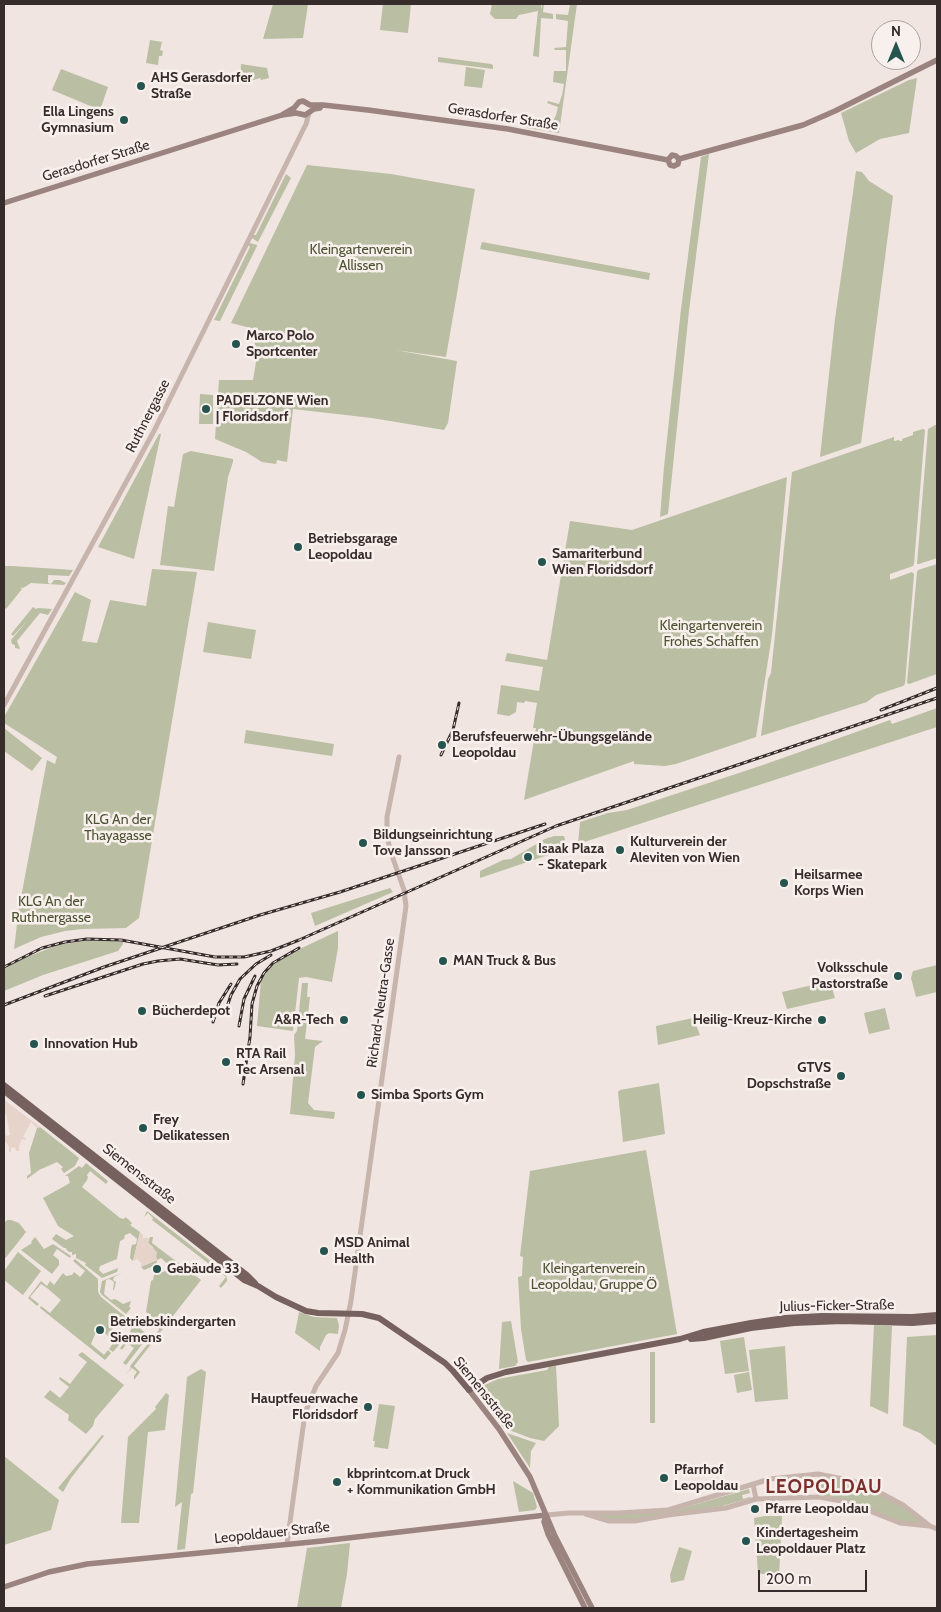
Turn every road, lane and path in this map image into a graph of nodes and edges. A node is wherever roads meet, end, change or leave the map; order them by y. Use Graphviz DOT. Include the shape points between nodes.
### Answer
graph roads {
  1 [pos="937,60"];
  2 [pos="298,105"];
  3 [pos="310,110"];
  4 [pos="300,114"];
  5 [pos="282,115"];
  6 [pos="301,131"];
  7 [pos="4,203"];
  8 [pos="4,705"];
  9 [pos="398,757"];
  10 [pos="4,1085"];
  11 [pos="4,1091"];
  12 [pos="258,1286"];
  13 [pos="348,1314"];
  14 [pos="937,1315"];
  15 [pos="937,1322"];
  16 [pos="680,1339"];
  17 [pos="469,1390"];
  18 [pos="753,1484"];
  19 [pos="756,1499"];
  20 [pos="583,1513"];
  21 [pos="546,1515"];
  22 [pos="930,1526"];
  23 [pos="937,1529"];
  24 [pos="287,1544"];
  25 [pos="4,1587"];
  26 [pos="585,1608"];
  27 [pos="592,1608"];
  1 -- 3 [label="main road, Gerasdorfer Straße" via="817,119 678,159 674,166 668,160 508,129 332,106"];
  2 -- 3 [label="main road, Gerasdorfer Straße" via="307,101"];
  2 -- 4 [label="main road"];
  2 -- 5 [label="main road, Gerasdorfer Straße"];
  3 -- 4 [label="main road, Gerasdorfer Straße"];
  3 -- 6 [label="street, Ruthnergasse"];
  4 -- 5 [label="main road, Gerasdorfer Straße"];
  4 -- 6 [label="street, Ruthnergasse" via="303,120"];
  5 -- 7 [label="main road, Gerasdorfer Straße"];
  6 -- 8 [label="street, Ruthnergasse" via="154,431"];
  9 -- 13 [label="street, Richard-Neutra-Gasse" via="387,817 387,835 406,906"];
  10 -- 12 [label="main road, Siemensstraße"];
  11 -- 12 [label="main road, Siemensstraße" via="244,1280"];
  12 -- 13 [label="main road, Siemensstraße" via="306,1311"];
  13 -- 17 [label="main road, Siemensstraße" via="379,1318 453,1370"];
  13 -- 24 [label="street, Richard-Neutra-Gasse" via="338,1353 316,1386 305,1413"];
  14 -- 16 [label="main road, Julius-Ficker-Straße" via="785,1318"];
  15 -- 16 [label="main road, Julius-Ficker-Straße" via="842,1320 794,1323"];
  16 -- 17 [label="main road, Julius-Ficker-Straße" via="506,1372 487,1378"];
  17 -- 21 [label="main road, Siemensstraße" via="518,1458 536,1488"];
  18 -- 19 [label="street"];
  18 -- 20 [label="street" via="668,1510"];
  18 -- 22 [label="street" via="818,1474 853,1481 903,1505"];
  19 -- 20 [label="street" via="726,1508 635,1522 609,1521"];
  19 -- 22 [label="street" via="818,1497 847,1502 900,1522"];
  20 -- 21 [label="street"];
  21 -- 24 [label="main road, Leopoldauer Straße"];
  21 -- 26 [label="main road" via="547,1532"];
  21 -- 27 [label="main road"];
  22 -- 23 [label="street"];
  24 -- 25 [label="main road, Leopoldauer Straße" via="87,1564"];
}
